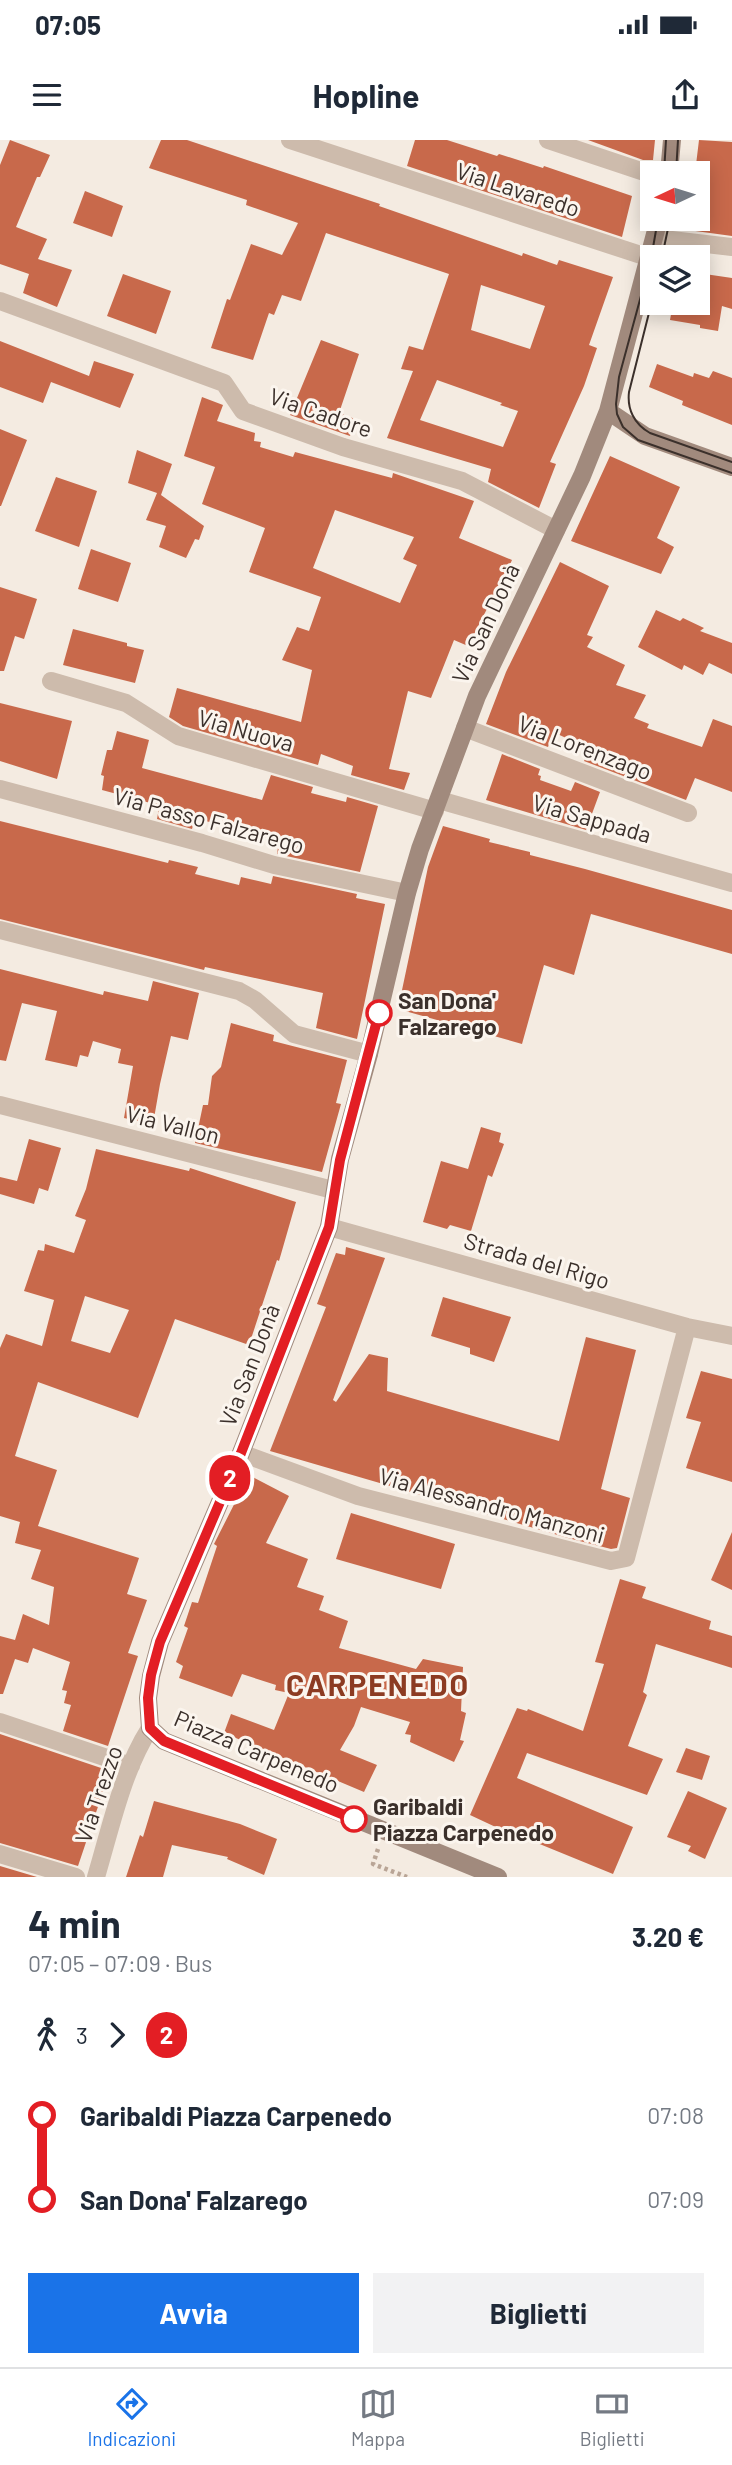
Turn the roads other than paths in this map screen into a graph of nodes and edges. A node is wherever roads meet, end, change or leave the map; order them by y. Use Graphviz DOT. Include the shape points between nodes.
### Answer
graph roads {
  1 [pos="290,140"];
  2 [pos="548,140"];
  3 [pos="672,140"];
  4 [pos="669,161"];
  5 [pos="640,171"];
  6 [pos="656,231"];
  7 [pos="655,238"];
  8 [pos="653,245"];
  9 [pos="732,247"];
  10 [pos="640,255"];
  11 [pos="640,294"];
  12 [pos="0,301"];
  13 [pos="608,411"];
  14 [pos="732,467"];
  15 [pos="556,530"];
  16 [pos="51,681"];
  17 [pos="465,728"];
  18 [pos="0,789"];
  19 [pos="437,805"];
  20 [pos="688,813"];
  21 [pos="732,883"];
  22 [pos="407,893"];
  23 [pos="0,930"];
  24 [pos="369,1054"];
  25 [pos="0,1105"];
  26 [pos="333,1190"];
  27 [pos="329,1227"];
  28 [pos="687,1327"];
  29 [pos="732,1336"];
  30 [pos="241,1453"];
  31 [pos="0,1722"];
  32 [pos="150,1728"];
  33 [pos="131,1766"];
  34 [pos="0,1854"];
  35 [pos="76,1877"];
  36 [pos="96,1877"];
  37 [pos="498,1877"];
  1 -- 10 [label="street, Via Lavaredo"];
  2 -- 5 [label="street"];
  3 -- 4 [label="street"];
  6 -- 7 [label="street, Via San Donà"];
  7 -- 8 [label="street, Via San Donà"];
  7 -- 9 [label="street"];
  11 -- 13 [label="street, Via San Donà"];
  12 -- 15 [label="street, Via Cadore" via="224,383 243,411 343,447 462,481"];
  13 -- 14 [label="street" via="645,436"];
  13 -- 15 [label="street, Via San Donà"];
  15 -- 17 [label="street, Via San Donà"];
  16 -- 19 [label="street, Via Nuova" via="126,703 178,736"];
  17 -- 19 [label="street, Via San Donà"];
  17 -- 20 [label="street, Via Lorenzago"];
  18 -- 22 [label="street, Via Passo Falzarego" via="274,865"];
  19 -- 21 [label="street, Via Sappada"];
  19 -- 22 [label="street, Via San Donà"];
  22 -- 24 [label="street, Via San Donà"];
  23 -- 24 [label="street" via="239,991 294,1034"];
  24 -- 26 [label="street, Via San Donà"];
  25 -- 26 [label="street, Via Vallon"];
  26 -- 27 [label="street, Via San Donà"];
  27 -- 28 [label="street, Strada del Rigo"];
  27 -- 30 [label="street, Via San Donà"];
  28 -- 29 [label="street, Strada del Rigo"];
  28 -- 30 [label="street, Via Alessandro Manzoni" via="626,1558 611,1562 358,1496"];
  30 -- 32 [label="street, Via San Donà" via="160,1642 150,1687"];
  31 -- 33 [label="street"];
  32 -- 33 [label="street, Via Trezzo"];
  32 -- 37 [label="street, Piazza Carpenedo" via="175,1746"];
  33 -- 36 [label="street, Via Trezzo"];
  34 -- 35 [label="street"];
}
